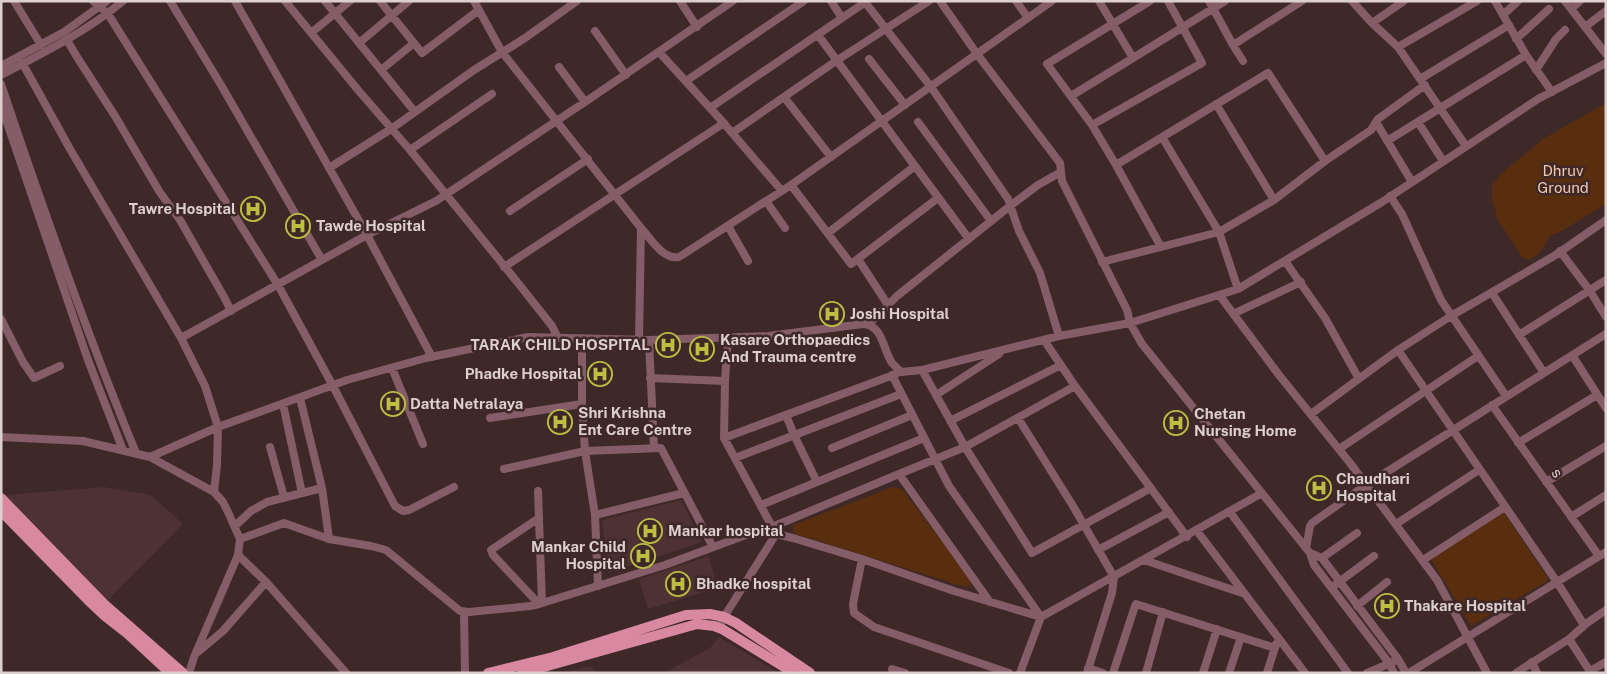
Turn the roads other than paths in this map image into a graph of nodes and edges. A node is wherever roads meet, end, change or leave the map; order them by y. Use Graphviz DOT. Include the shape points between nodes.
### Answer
graph roads {
  1 [pos="14,1"];
  2 [pos="93,1"];
  3 [pos="107,1"];
  4 [pos="123,1"];
  5 [pos="170,1"];
  6 [pos="235,1"];
  7 [pos="285,1"];
  8 [pos="325,1"];
  9 [pos="350,1"];
  10 [pos="380,1"];
  11 [pos="409,1"];
  12 [pos="474,1"];
  13 [pos="578,1"];
  14 [pos="680,1"];
  15 [pos="733,1"];
  16 [pos="804,1"];
  17 [pos="830,1"];
  18 [pos="930,1"];
  19 [pos="940,1"];
  20 [pos="1016,1"];
  21 [pos="1052,1"];
  22 [pos="1099,1"];
  23 [pos="1150,1"];
  24 [pos="1168,1"];
  25 [pos="1209,1"];
  26 [pos="1225,1"];
  27 [pos="1302,1"];
  28 [pos="1352,1"];
  29 [pos="1404,1"];
  30 [pos="1477,1"];
  31 [pos="1495,1"];
  32 [pos="1518,1"];
  33 [pos="1565,1"];
  34 [pos="1580,1"];
  35 [pos="866,2"];
  36 [pos="99,8"];
  37 [pos="1213,9"];
  38 [pos="1549,9"];
  39 [pos="1571,9"];
  40 [pos="479,10"];
  41 [pos="1606,11"];
  42 [pos="108,14"];
  43 [pos="335,14"];
  44 [pos="1503,15"];
  45 [pos="392,16"];
  46 [pos="842,18"];
  47 [pos="1028,18"];
  48 [pos="1372,23"];
  49 [pos="1113,24"];
  50 [pos="697,26"];
  51 [pos="1509,26"];
  52 [pos="1585,27"];
  53 [pos="1182,28"];
  54 [pos="885,30"];
  55 [pos="1565,30"];
  56 [pos="595,31"];
  57 [pos="311,33"];
  58 [pos="818,35"];
  59 [pos="1516,39"];
  60 [pos="67,40"];
  61 [pos="358,43"];
  62 [pos="414,43"];
  63 [pos="1603,44"];
  64 [pos="41,45"];
  65 [pos="1233,45"];
  66 [pos="1398,47"];
  67 [pos="502,52"];
  68 [pos="659,52"];
  69 [pos="977,54"];
  70 [pos="1606,54"];
  71 [pos="1526,55"];
  72 [pos="1133,58"];
  73 [pos="869,59"];
  74 [pos="21,60"];
  75 [pos="836,61"];
  76 [pos="1243,61"];
  77 [pos="1606,63"];
  78 [pos="1,66"];
  79 [pos="559,67"];
  80 [pos="381,70"];
  81 [pos="1536,70"];
  82 [pos="1,75"];
  83 [pos="626,75"];
  84 [pos="686,81"];
  85 [pos="1422,82"];
  86 [pos="1,84"];
  87 [pos="931,87"];
  88 [pos="1552,92"];
  89 [pos="492,94"];
  90 [pos="1071,96"];
  91 [pos="784,97"];
  92 [pos="585,102"];
  93 [pos="1216,104"];
  94 [pos="1,105"];
  95 [pos="905,105"];
  96 [pos="1441,107"];
  97 [pos="710,108"];
  98 [pos="415,112"];
  99 [pos="557,121"];
  100 [pos="882,122"];
  101 [pos="918,122"];
  102 [pos="1376,122"];
  103 [pos="1418,122"];
  104 [pos="724,123"];
  105 [pos="1092,125"];
  106 [pos="391,129"];
  107 [pos="732,133"];
  108 [pos="1162,137"];
  109 [pos="1388,140"];
  110 [pos="1466,146"];
  111 [pos="410,150"];
  112 [pos="831,157"];
  113 [pos="588,159"];
  114 [pos="1443,161"];
  115 [pos="1325,162"];
  116 [pos="1116,165"];
  117 [pos="915,166"];
  118 [pos="329,168"];
  119 [pos="1061,172"];
  120 [pos="1412,182"];
  121 [pos="791,185"];
  122 [pos="782,191"];
  123 [pos="445,194"];
  124 [pos="615,195"];
  125 [pos="1390,196"];
  126 [pos="938,198"];
  127 [pos="1274,200"];
  128 [pos="766,201"];
  129 [pos="1010,206"];
  130 [pos="510,211"];
  131 [pos="1606,220"];
  132 [pos="991,221"];
  133 [pos="728,226"];
  134 [pos="641,228"];
  135 [pos="784,228"];
  136 [pos="1219,232"];
  137 [pos="828,233"];
  138 [pos="367,235"];
  139 [pos="969,239"];
  140 [pos="1161,247"];
  141 [pos="1560,252"];
  142 [pos="56,256"];
  143 [pos="858,259"];
  144 [pos="322,260"];
  145 [pos="748,261"];
  146 [pos="1285,261"];
  147 [pos="1102,262"];
  148 [pos="504,266"];
  149 [pos="1606,280"];
  150 [pos="1301,282"];
  151 [pos="278,285"];
  152 [pos="1238,289"];
  153 [pos="1590,291"];
  154 [pos="1492,293"];
  155 [pos="1220,296"];
  156 [pos="888,305"];
  157 [pos="230,312"];
  158 [pos="1233,314"];
  159 [pos="1451,316"];
  160 [pos="1606,317"];
  161 [pos="1130,323"];
  162 [pos="2,324"];
  163 [pos="869,324"];
  164 [pos="1606,334"];
  165 [pos="1059,336"];
  166 [pos="1519,336"];
  167 [pos="728,337"];
  168 [pos="181,338"];
  169 [pos="558,338"];
  170 [pos="582,339"];
  171 [pos="640,340"];
  172 [pos="649,340"];
  173 [pos="1044,340"];
  174 [pos="1398,350"];
  175 [pos="1003,351"];
  176 [pos="1572,355"];
  177 [pos="1478,356"];
  178 [pos="432,357"];
  179 [pos="1061,365"];
  180 [pos="60,366"];
  181 [pos="392,368"];
  182 [pos="922,370"];
  183 [pos="901,372"];
  184 [pos="1544,373"];
  185 [pos="892,375"];
  186 [pos="650,378"];
  187 [pos="1359,379"];
  188 [pos="725,381"];
  189 [pos="333,386"];
  190 [pos="1076,386"];
  191 [pos="1427,391"];
  192 [pos="901,394"];
  193 [pos="936,395"];
  194 [pos="1597,395"];
  195 [pos="1506,396"];
  196 [pos="300,398"];
  197 [pos="283,404"];
  198 [pos="582,404"];
  199 [pos="1492,405"];
  200 [pos="1606,408"];
  201 [pos="1311,414"];
  202 [pos="786,415"];
  203 [pos="912,415"];
  204 [pos="490,418"];
  205 [pos="1018,418"];
  206 [pos="950,421"];
  207 [pos="218,427"];
  208 [pos="1453,431"];
  209 [pos="794,435"];
  210 [pos="1,437"];
  211 [pos="724,438"];
  212 [pos="924,438"];
  213 [pos="1518,442"];
  214 [pos="423,444"];
  215 [pos="1606,446"];
  216 [pos="270,447"];
  217 [pos="964,447"];
  218 [pos="654,448"];
  219 [pos="832,448"];
  220 [pos="1339,449"];
  221 [pos="123,450"];
  222 [pos="585,451"];
  223 [pos="136,453"];
  224 [pos="150,457"];
  225 [pos="735,458"];
  226 [pos="936,459"];
  227 [pos="504,469"];
  228 [pos="1479,470"];
  229 [pos="899,474"];
  230 [pos="817,482"];
  231 [pos="1546,482"];
  232 [pos="1366,485"];
  233 [pos="454,487"];
  234 [pos="322,488"];
  235 [pos="1151,488"];
  236 [pos="538,491"];
  237 [pos="214,492"];
  238 [pos="302,492"];
  239 [pos="684,493"];
  240 [pos="1262,493"];
  241 [pos="1606,495"];
  242 [pos="284,497"];
  243 [pos="1,498"];
  244 [pos="760,505"];
  245 [pos="1505,508"];
  246 [pos="1,511"];
  247 [pos="1169,512"];
  248 [pos="1230,512"];
  249 [pos="595,516"];
  250 [pos="1571,517"];
  251 [pos="539,518"];
  252 [pos="1396,524"];
  253 [pos="235,526"];
  254 [pos="1084,526"];
  255 [pos="774,531"];
  256 [pos="1197,531"];
  257 [pos="1357,533"];
  258 [pos="1187,536"];
  259 [pos="328,537"];
  260 [pos="240,540"];
  261 [pos="713,547"];
  262 [pos="1098,550"];
  263 [pos="1308,550"];
  264 [pos="1602,554"];
  265 [pos="238,555"];
  266 [pos="1374,556"];
  267 [pos="1322,558"];
  268 [pos="862,559"];
  269 [pos="1144,560"];
  270 [pos="1423,560"];
  271 [pos="1114,577"];
  272 [pos="266,582"];
  273 [pos="1339,582"];
  274 [pos="1387,582"];
  275 [pos="1557,582"];
  276 [pos="598,586"];
  277 [pos="1332,587"];
  278 [pos="1245,594"];
  279 [pos="990,602"];
  280 [pos="541,603"];
  281 [pos="1357,606"];
  282 [pos="1606,610"];
  283 [pos="464,612"];
  284 [pos="1164,612"];
  285 [pos="724,617"];
  286 [pos="1041,617"];
  287 [pos="1584,625"];
  288 [pos="719,628"];
  289 [pos="1217,629"];
  290 [pos="1241,637"];
  291 [pos="1468,637"];
  292 [pos="1278,638"];
  293 [pos="1569,639"];
  294 [pos="1275,648"];
  295 [pos="196,653"];
  296 [pos="1398,659"];
  297 [pos="1532,662"];
  298 [pos="1606,662"];
  299 [pos="1390,663"];
  300 [pos="892,669"];
  301 [pos="1088,671"];
  302 [pos="185,672"];
  303 [pos="1590,672"];
  304 [pos="170,673"];
  305 [pos="346,673"];
  306 [pos="465,673"];
  307 [pos="488,673"];
  308 [pos="522,673"];
  309 [pos="794,673"];
  310 [pos="810,673"];
  311 [pos="905,673"];
  312 [pos="1009,673"];
  313 [pos="1020,673"];
  314 [pos="1103,673"];
  315 [pos="1113,673"];
  316 [pos="1146,673"];
  317 [pos="1203,673"];
  318 [pos="1229,673"];
  319 [pos="1267,673"];
  320 [pos="1305,673"];
  321 [pos="1348,673"];
  322 [pos="1367,673"];
  323 [pos="1394,673"];
  324 [pos="1408,673"];
  325 [pos="1487,673"];
  326 [pos="1516,673"];
  327 [pos="1537,673"];
  1 -- 64 [label="street"];
  2 -- 36 [label="street"];
  3 -- 36 [label="street"];
  4 -- 42 [label="street"];
  5 -- 144 [label="street"];
  6 -- 118 [label="street"];
  7 -- 57 [label="street"];
  8 -- 43 [label="street"];
  9 -- 43 [label="street"];
  10 -- 45 [label="street"];
  11 -- 45 [label="street"];
  12 -- 40 [label="street"];
  13 -- 67 [label="street"];
  14 -- 50 [label="street"];
  15 -- 50 [label="street"];
  16 -- 84 [label="street"];
  17 -- 46 [label="street"];
  18 -- 54 [label="street"];
  19 -- 69 [label="street"];
  20 -- 47 [label="street"];
  21 -- 47 [label="street"];
  22 -- 49 [label="street"];
  23 -- 49 [label="street"];
  24 -- 53 [label="street"];
  25 -- 37 [label="street"];
  26 -- 37 [label="street"];
  27 -- 65 [label="street"];
  28 -- 48 [label="street"];
  29 -- 48 [label="street"];
  30 -- 66 [label="street"];
  31 -- 44 [label="street"];
  32 -- 44 [label="street"];
  33 -- 39 [label="street"];
  34 -- 39 [label="street"];
  35 -- 46 [label="street"];
  35 -- 54 [label="street"];
  36 -- 42 [label="street"];
  36 -- 64 [label="street"];
  37 -- 53 [label="street"];
  37 -- 65 [label="street"];
  38 -- 59 [label="street"];
  39 -- 52 [label="street"];
  40 -- 62 [label="street" via="422,53"];
  40 -- 67 [label="street"];
  41 -- 52 [label="street"];
  42 -- 60 [label="street"];
  42 -- 151 [label="street"];
  43 -- 57 [label="street"];
  43 -- 61 [label="street"];
  44 -- 51 [label="street"];
  45 -- 61 [label="street"];
  45 -- 62 [label="street"];
  46 -- 58 [label="street"];
  47 -- 69 [label="street"];
  48 -- 66 [label="street"];
  49 -- 72 [label="street"];
  49 -- 90 [label="street" via="1048,64"];
  50 -- 68 [label="street"];
  51 -- 59 [label="street"];
  51 -- 85 [label="street"];
  52 -- 63 [label="street"];
  53 -- 72 [label="street"];
  53 -- 105 [label="street" via="1202,63"];
  54 -- 75 [label="street"];
  54 -- 87 [label="street"];
  55 -- 81 [label="street"];
  56 -- 83 [label="street"];
  57 -- 106 [label="street"];
  58 -- 75 [label="street"];
  58 -- 97 [label="street"];
  59 -- 71 [label="street"];
  60 -- 74 [label="street"];
  60 -- 157 [label="street" via="192,240"];
  61 -- 80 [label="street"];
  62 -- 80 [label="street"];
  63 -- 70 [label="street"];
  64 -- 74 [label="street"];
  65 -- 76 [label="street"];
  66 -- 85 [label="street"];
  67 -- 98 [label="street"];
  67 -- 99 [label="street"];
  68 -- 83 [label="street"];
  68 -- 84 [label="street"];
  69 -- 87 [label="street"];
  69 -- 119 [label="street" via="1060,162"];
  71 -- 81 [label="street"];
  71 -- 96 [label="street"];
  72 -- 90 [label="street"];
  73 -- 95 [label="street"];
  74 -- 78 [label="street"];
  74 -- 82 [label="street"];
  74 -- 168 [label="street"];
  75 -- 91 [label="street"];
  75 -- 100 [label="street"];
  77 -- 88 [label="street"];
  79 -- 92 [label="street"];
  80 -- 98 [label="street"];
  81 -- 88 [label="street"];
  83 -- 92 [label="street"];
  84 -- 97 [label="street"];
  85 -- 96 [label="street"];
  85 -- 102 [label="street"];
  86 -- 142 [label="street"];
  87 -- 95 [label="street"];
  87 -- 129 [label="street" via="1008,198"];
  88 -- 110 [label="street"];
  89 -- 111 [label="street"];
  90 -- 105 [label="street"];
  91 -- 107 [label="street"];
  91 -- 112 [label="street"];
  92 -- 99 [label="street"];
  93 -- 108 [label="street"];
  93 -- 115 [label="street" via="1268,73"];
  93 -- 127 [label="street"];
  94 -- 142 [label="street"];
  95 -- 100 [label="street"];
  96 -- 103 [label="street"];
  96 -- 110 [label="street"];
  97 -- 104 [label="street"];
  98 -- 106 [label="street"];
  99 -- 113 [label="street"];
  99 -- 123 [label="street"];
  100 -- 112 [label="street"];
  100 -- 117 [label="street"];
  101 -- 132 [label="street"];
  102 -- 109 [label="street"];
  102 -- 115 [label="street" via="1371,130"];
  103 -- 109 [label="street"];
  103 -- 114 [label="street"];
  104 -- 107 [label="street"];
  104 -- 124 [label="street"];
  105 -- 116 [label="street"];
  106 -- 111 [label="street"];
  106 -- 118 [label="street"];
  107 -- 122 [label="street"];
  108 -- 116 [label="street"];
  108 -- 136 [label="street"];
  109 -- 120 [label="street"];
  110 -- 114 [label="street"];
  111 -- 123 [label="street"];
  112 -- 121 [label="street"];
  113 -- 124 [label="street"];
  113 -- 130 [label="street"];
  114 -- 120 [label="street"];
  115 -- 127 [label="street"];
  116 -- 140 [label="street"];
  117 -- 126 [label="street"];
  117 -- 137 [label="street"];
  118 -- 138 [label="street"];
  119 -- 129 [label="street"];
  119 -- 147 [label="street"];
  120 -- 125 [label="street"];
  121 -- 122 [label="street"];
  121 -- 137 [label="street"];
  122 -- 128 [label="street"];
  123 -- 138 [label="street"];
  123 -- 148 [label="street"];
  124 -- 134 [label="street"];
  124 -- 148 [label="street"];
  125 -- 146 [label="street"];
  125 -- 159 [label="street" via="1402,214"];
  126 -- 139 [label="street"];
  126 -- 143 [label="street"];
  127 -- 136 [label="street"];
  128 -- 133 [label="street"];
  128 -- 135 [label="street"];
  129 -- 132 [label="street"];
  129 -- 165 [label="street" via="1040,273"];
  131 -- 141 [label="street"];
  132 -- 139 [label="street"];
  133 -- 134 [label="street" via="673,258 666,256"];
  133 -- 145 [label="street"];
  134 -- 171 [label="street"];
  136 -- 140 [label="street"];
  136 -- 152 [label="street"];
  137 -- 143 [label="street" via="850,263"];
  138 -- 144 [label="street"];
  138 -- 178 [label="street"];
  139 -- 156 [label="street"];
  140 -- 147 [label="street"];
  141 -- 153 [label="street"];
  141 -- 154 [label="street"];
  142 -- 221 [label="street" via="88,360"];
  142 -- 223 [label="street"];
  143 -- 156 [label="street"];
  144 -- 151 [label="street"];
  146 -- 150 [label="street"];
  146 -- 152 [label="street"];
  147 -- 161 [label="street" via="1127,310"];
  148 -- 169 [label="street"];
  149 -- 153 [label="street"];
  150 -- 158 [label="street"];
  150 -- 187 [label="street"];
  151 -- 157 [label="street"];
  151 -- 189 [label="street"];
  152 -- 155 [label="street"];
  153 -- 160 [label="street"];
  153 -- 166 [label="street"];
  154 -- 159 [label="street"];
  154 -- 166 [label="street"];
  155 -- 158 [label="street"];
  155 -- 161 [label="street"];
  156 -- 163 [label="street"];
  157 -- 168 [label="street"];
  158 -- 201 [label="street"];
  159 -- 174 [label="street"];
  159 -- 177 [label="street"];
  161 -- 165 [label="street"];
  161 -- 240 [label="street" via="1142,344"];
  162 -- 180 [label="street" via="34,378"];
  163 -- 167 [label="street" via="768,336"];
  163 -- 183 [label="street" via="878,332 892,363"];
  164 -- 176 [label="street"];
  165 -- 173 [label="street"];
  166 -- 184 [label="street"];
  167 -- 172 [label="street"];
  167 -- 188 [label="street"];
  168 -- 207 [label="street" via="205,386"];
  169 -- 170 [label="street"];
  169 -- 178 [label="street" via="528,337"];
  170 -- 171 [label="street"];
  170 -- 198 [label="street"];
  171 -- 172 [label="street"];
  172 -- 186 [label="street"];
  173 -- 175 [label="street"];
  173 -- 179 [label="street"];
  174 -- 187 [label="street"];
  174 -- 191 [label="street"];
  175 -- 182 [label="street"];
  175 -- 193 [label="street"];
  176 -- 184 [label="street"];
  176 -- 194 [label="street"];
  177 -- 191 [label="street"];
  177 -- 195 [label="street"];
  178 -- 181 [label="street"];
  179 -- 190 [label="street"];
  179 -- 206 [label="street"];
  181 -- 189 [label="street"];
  181 -- 214 [label="street"];
  182 -- 183 [label="street"];
  182 -- 193 [label="street"];
  183 -- 185 [label="street"];
  184 -- 195 [label="street"];
  185 -- 192 [label="street"];
  185 -- 202 [label="street"];
  186 -- 188 [label="street"];
  186 -- 218 [label="street"];
  187 -- 201 [label="street"];
  188 -- 211 [label="street"];
  189 -- 196 [label="street"];
  189 -- 233 [label="street" via="399,510 409,510"];
  190 -- 205 [label="street"];
  190 -- 235 [label="street"];
  191 -- 208 [label="street"];
  191 -- 220 [label="street"];
  192 -- 203 [label="street"];
  192 -- 209 [label="street"];
  193 -- 206 [label="street"];
  194 -- 200 [label="street"];
  194 -- 213 [label="street"];
  195 -- 199 [label="street"];
  196 -- 197 [label="street"];
  196 -- 234 [label="street"];
  197 -- 207 [label="street"];
  197 -- 238 [label="street"];
  198 -- 204 [label="street"];
  198 -- 222 [label="street"];
  199 -- 208 [label="street"];
  199 -- 213 [label="street, s"];
  201 -- 220 [label="street"];
  202 -- 209 [label="street"];
  202 -- 211 [label="street"];
  203 -- 212 [label="street"];
  203 -- 219 [label="street"];
  205 -- 217 [label="street"];
  205 -- 254 [label="street"];
  206 -- 217 [label="street"];
  207 -- 224 [label="street"];
  207 -- 237 [label="street"];
  208 -- 228 [label="street"];
  208 -- 232 [label="street"];
  209 -- 225 [label="street"];
  209 -- 230 [label="street"];
  210 -- 221 [label="street" via="83,441"];
  211 -- 225 [label="street"];
  212 -- 226 [label="street"];
  212 -- 230 [label="street"];
  213 -- 231 [label="street, s"];
  215 -- 231 [label="street"];
  216 -- 242 [label="street"];
  217 -- 226 [label="street"];
  217 -- 254 [label="street" via="1032,553"];
  218 -- 222 [label="street"];
  218 -- 239 [label="street" via="661,448"];
  220 -- 232 [label="street"];
  221 -- 223 [label="street"];
  222 -- 227 [label="street"];
  222 -- 249 [label="street"];
  223 -- 224 [label="street"];
  224 -- 237 [label="street"];
  225 -- 244 [label="street"];
  226 -- 229 [label="street"];
  226 -- 286 [label="street" via="949,486"];
  228 -- 245 [label="street"];
  228 -- 252 [label="street"];
  229 -- 255 [label="street"];
  229 -- 279 [label="street"];
  230 -- 244 [label="street"];
  231 -- 250 [label="street, s"];
  232 -- 252 [label="street"];
  232 -- 263 [label="street" via="1311,524"];
  234 -- 238 [label="street"];
  234 -- 259 [label="street"];
  235 -- 247 [label="street"];
  235 -- 254 [label="street"];
  236 -- 251 [label="street"];
  237 -- 253 [label="street"];
  238 -- 242 [label="street"];
  239 -- 249 [label="street"];
  239 -- 261 [label="street"];
  240 -- 248 [label="street"];
  240 -- 263 [label="street"];
  241 -- 250 [label="street"];
  242 -- 253 [label="street" via="251,511"];
  243 -- 302 [label="main road" via="104,604"];
  244 -- 255 [label="street"];
  245 -- 270 [label="street"];
  245 -- 275 [label="street"];
  246 -- 304 [label="main road" via="88,600"];
  247 -- 258 [label="street"];
  247 -- 262 [label="street"];
  248 -- 256 [label="street"];
  248 -- 321 [label="street"];
  249 -- 276 [label="street"];
  250 -- 264 [label="street, s"];
  251 -- 280 [label="street"];
  251 -- 280 [label="street" via="491,550"];
  252 -- 270 [label="street"];
  253 -- 260 [label="street"];
  254 -- 262 [label="street"];
  255 -- 261 [label="street" via="754,532"];
  255 -- 268 [label="street"];
  255 -- 285 [label="street"];
  256 -- 258 [label="street"];
  256 -- 278 [label="street"];
  257 -- 267 [label="street"];
  258 -- 269 [label="street"];
  259 -- 260 [label="street" via="284,523"];
  259 -- 283 [label="street" via="386,550"];
  260 -- 265 [label="street"];
  261 -- 276 [label="street"];
  262 -- 271 [label="street"];
  263 -- 267 [label="street"];
  263 -- 277 [label="street" via="1314,565"];
  264 -- 275 [label="street"];
  265 -- 272 [label="street"];
  265 -- 295 [label="street"];
  266 -- 273 [label="street"];
  267 -- 273 [label="street"];
  268 -- 279 [label="street"];
  268 -- 312 [label="street" via="854,613 874,627"];
  269 -- 271 [label="street"];
  269 -- 278 [label="street"];
  270 -- 291 [label="street" via="1438,580"];
  271 -- 286 [label="street"];
  271 -- 301 [label="street"];
  272 -- 295 [label="street" via="223,631"];
  272 -- 305 [label="street"];
  273 -- 277 [label="street"];
  273 -- 281 [label="street"];
  274 -- 281 [label="street"];
  275 -- 287 [label="street"];
  275 -- 291 [label="street"];
  276 -- 280 [label="street"];
  277 -- 299 [label="street"];
  278 -- 292 [label="street"];
  279 -- 286 [label="street"];
  280 -- 283 [label="street"];
  281 -- 296 [label="street"];
  282 -- 287 [label="street"];
  283 -- 306 [label="street"];
  284 -- 289 [label="street"];
  284 -- 315 [label="street" via="1135,605"];
  284 -- 316 [label="street"];
  285 -- 288 [label="street"];
  285 -- 307 [label="main road" via="686,615 553,657"];
  285 -- 310 [label="main road"];
  286 -- 313 [label="street"];
  287 -- 293 [label="street"];
  288 -- 308 [label="main road" via="706,624 685,626"];
  288 -- 309 [label="main road"];
  289 -- 290 [label="street"];
  289 -- 317 [label="street"];
  290 -- 294 [label="street"];
  290 -- 318 [label="street"];
  291 -- 324 [label="street"];
  291 -- 325 [label="street"];
  292 -- 294 [label="street"];
  292 -- 320 [label="street"];
  293 -- 297 [label="street"];
  293 -- 303 [label="street"];
  294 -- 319 [label="street"];
  295 -- 302 [label="street"];
  296 -- 299 [label="street"];
  296 -- 324 [label="street"];
  297 -- 326 [label="street"];
  297 -- 327 [label="street"];
  298 -- 303 [label="street"];
  299 -- 322 [label="street"];
  299 -- 323 [label="street"];
  300 -- 311 [label="street"];
  301 -- 314 [label="street"];
}
